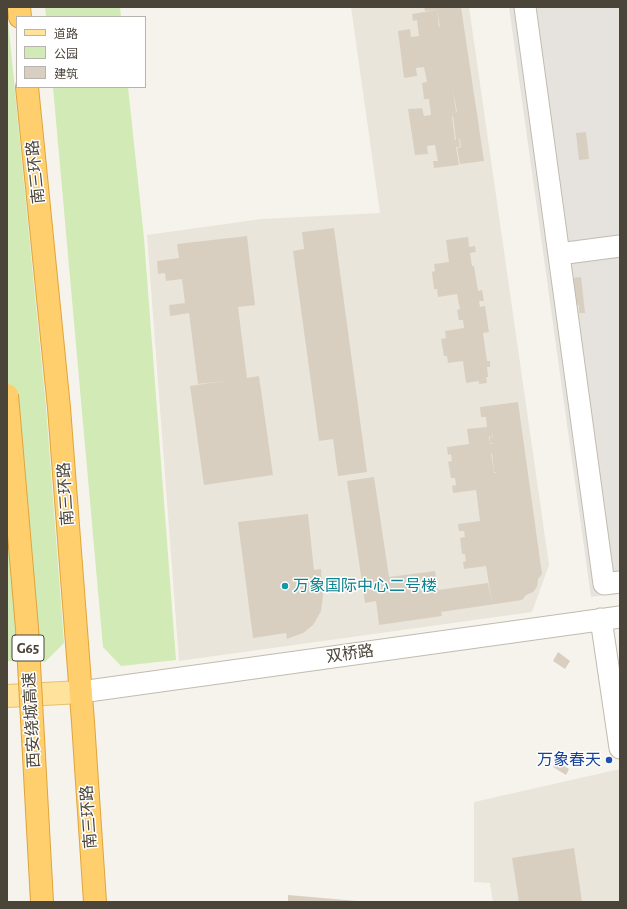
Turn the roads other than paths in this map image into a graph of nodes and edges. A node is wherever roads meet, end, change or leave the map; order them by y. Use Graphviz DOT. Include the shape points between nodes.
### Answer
graph roads {
  1 [pos="525,7"];
  2 [pos="27,88"];
  3 [pos="620,246"];
  4 [pos="559,254"];
  5 [pos="7,395"];
  6 [pos="620,582"];
  7 [pos="611,618"];
  8 [pos="81,692"];
  9 [pos="7,696"];
  10 [pos="620,748"];
  11 [pos="42,902"];
  12 [pos="95,902"];
  1 -- 4 [label="street"];
  2 -- 8 [label="highway, 南三环路" via="59,408"];
  3 -- 4 [label="street"];
  4 -- 6 [label="street" via="604,584"];
  5 -- 11 [label="highway, 西安绕城高速 / G65, bridge" via="27,628"];
  7 -- 8 [label="street, 双桥路"];
  7 -- 10 [label="street"];
  8 -- 9 [label="main road"];
  8 -- 12 [label="highway, 南三环路"];
}
